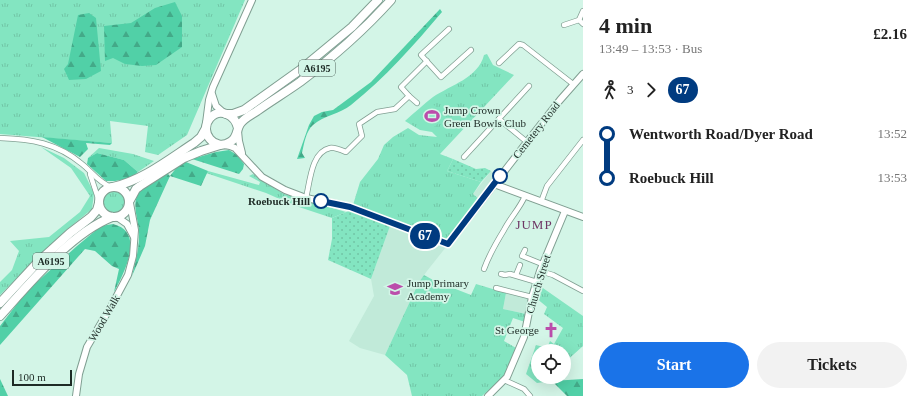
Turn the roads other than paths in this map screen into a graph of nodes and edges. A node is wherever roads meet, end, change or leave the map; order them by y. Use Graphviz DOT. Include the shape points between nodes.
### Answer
graph roads {
  1 [pos="252,0"];
  2 [pos="378,0"];
  3 [pos="390,0"];
  4 [pos="583,11"];
  5 [pos="579,20"];
  6 [pos="583,24"];
  7 [pos="564,25"];
  8 [pos="449,30"];
  9 [pos="471,50"];
  10 [pos="427,61"];
  11 [pos="499,63"];
  12 [pos="583,74"];
  13 [pos="574,84"];
  14 [pos="529,86"];
  15 [pos="212,94"];
  16 [pos="409,96"];
  17 [pos="417,103"];
  18 [pos="225,113"];
  19 [pos="499,119"];
  20 [pos="206,127"];
  21 [pos="238,129"];
  22 [pos="0,138"];
  23 [pos="583,140"];
  24 [pos="527,142"];
  25 [pos="222,145"];
  26 [pos="244,157"];
  27 [pos="464,157"];
  28 [pos="89,172"];
  29 [pos="494,184"];
  30 [pos="112,187"];
  31 [pos="525,196"];
  32 [pos="306,198"];
  33 [pos="99,202"];
  34 [pos="130,202"];
  35 [pos="541,202"];
  36 [pos="564,210"];
  37 [pos="114,217"];
  38 [pos="583,217"];
  39 [pos="135,242"];
  40 [pos="525,250"];
  41 [pos="520,265"];
  42 [pos="541,268"];
  43 [pos="484,269"];
  44 [pos="501,274"];
  45 [pos="516,275"];
  46 [pos="536,282"];
  47 [pos="496,288"];
  48 [pos="583,291"];
  49 [pos="532,296"];
  50 [pos="0,303"];
  51 [pos="0,316"];
  52 [pos="504,380"];
  53 [pos="76,396"];
  54 [pos="488,396"];
  55 [pos="530,396"];
  1 -- 15 [label="street"];
  2 -- 18 [label="highway, A6195" via="352,27 300,70 244,110 233,114"];
  3 -- 21 [label="highway, A6195" via="329,59 300,82 244,119"];
  4 -- 5 [label="street"];
  5 -- 6 [label="street"];
  5 -- 7 [label="street"];
  8 -- 10 [label="street" via="421,56"];
  9 -- 10 [label="street" via="442,77"];
  10 -- 16 [label="street" via="402,87"];
  11 -- 13 [label="street" via="519,44 523,45"];
  12 -- 13 [label="street, Cemetery Road"];
  13 -- 24 [label="street, Cemetery Road"];
  14 -- 19 [label="street"];
  15 -- 18 [label="street" via="216,106"];
  15 -- 20 [label="street"];
  16 -- 17 [label="street"];
  16 -- 32 [label="street" via="395,109 377,112 359,124 362,136 346,152 330,148 321,152 315,159"];
  18 -- 20 [label="highway, A6195" via="213,116"];
  18 -- 21 [label="highway" via="234,119"];
  19 -- 24 [label="street"];
  19 -- 27 [label="street"];
  20 -- 25 [label="highway" via="209,138 214,143"];
  20 -- 30 [label="highway, A6195" via="198,140 140,178"];
  21 -- 25 [label="highway, A6195" via="233,140"];
  21 -- 26 [label="street"];
  22 -- 28 [label="street" via="50,145 72,157"];
  23 -- 35 [label="street" via="547,186"];
  24 -- 29 [label="street, Cemetery Road"];
  25 -- 26 [label="street" via="233,147"];
  25 -- 34 [label="highway, A6195" via="184,158 140,186"];
  26 -- 32 [label="street" via="262,177"];
  28 -- 30 [label="street" via="102,183"];
  28 -- 33 [label="street"];
  29 -- 31 [label="street"];
  29 -- 32 [label="street, Cemetery Road" via="448,244 350,207"];
  30 -- 33 [label="highway, A6195" via="102,194"];
  30 -- 34 [label="highway" via="122,189"];
  31 -- 35 [label="street"];
  31 -- 43 [label="street" via="500,239 489,251"];
  33 -- 37 [label="highway" via="103,212"];
  33 -- 50 [label="highway, A6195" via="97,210 38,262"];
  34 -- 37 [label="highway, A6195" via="124,214"];
  34 -- 39 [label="street, Wood Walk"];
  35 -- 36 [label="street"];
  36 -- 38 [label="street"];
  36 -- 42 [label="street, Church Street"];
  37 -- 39 [label="street" via="127,224"];
  37 -- 51 [label="highway, A6195" via="94,225 57,255"];
  39 -- 53 [label="street, Wood Walk" via="128,275 87,347"];
  40 -- 42 [label="street" via="522,256"];
  41 -- 45 [label="street"];
  42 -- 46 [label="street, Church Street"];
  42 -- 48 [label="street"];
  44 -- 45 [label="street"];
  45 -- 46 [label="street"];
  46 -- 49 [label="street, Church Street"];
  47 -- 49 [label="street"];
  49 -- 52 [label="street, Church Street" via="524,337"];
  52 -- 54 [label="street, Church Street"];
  52 -- 55 [label="street" via="524,389"];
}
